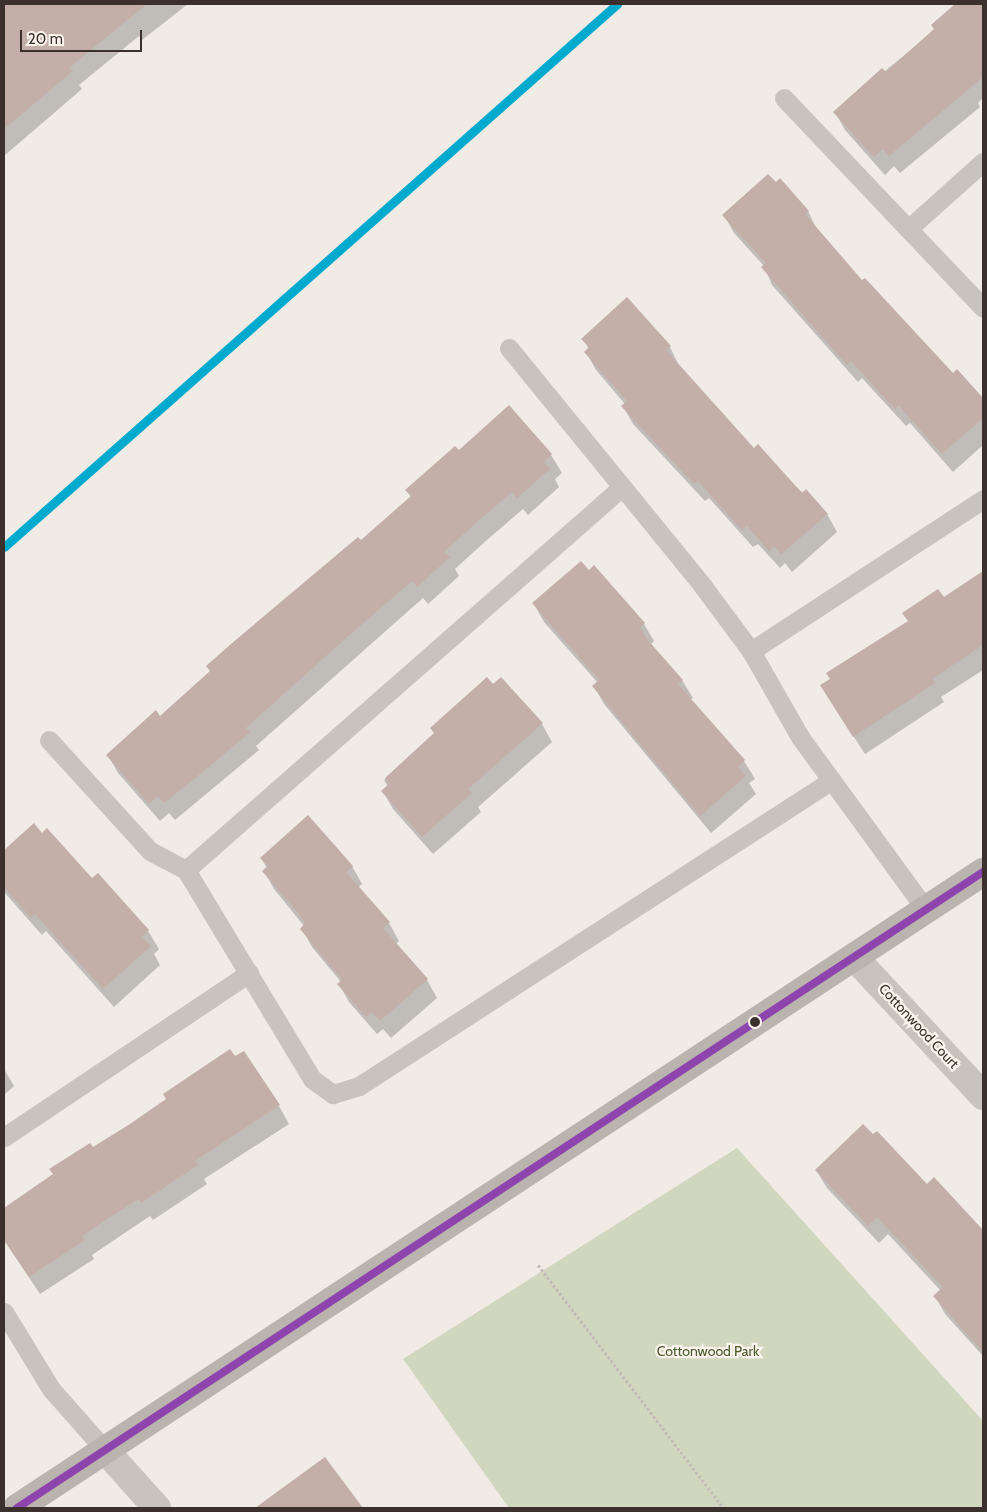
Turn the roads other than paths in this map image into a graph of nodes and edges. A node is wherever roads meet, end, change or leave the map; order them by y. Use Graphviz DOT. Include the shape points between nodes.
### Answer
graph roads {
  1 [pos="784,98"];
  2 [pos="983,162"];
  3 [pos="908,229"];
  4 [pos="983,308"];
  5 [pos="509,348"];
  6 [pos="622,487"];
  7 [pos="983,499"];
  8 [pos="751,651"];
  9 [pos="48,740"];
  10 [pos="832,780"];
  11 [pos="186,870"];
  12 [pos="983,872"];
  13 [pos="926,910"];
  14 [pos="854,957"];
  15 [pos="248,973"];
  16 [pos="983,1096"];
  17 [pos="4,1137"];
  18 [pos="4,1312"];
  19 [pos="106,1450"];
  20 [pos="17,1508"];
  21 [pos="157,1508"];
  1 -- 3 [label="lane"];
  2 -- 3 [label="lane"];
  3 -- 4 [label="lane"];
  5 -- 6 [label="lane"];
  6 -- 8 [label="lane"];
  6 -- 11 [label="lane"];
  7 -- 8 [label="lane"];
  8 -- 10 [label="lane" via="800,737"];
  9 -- 11 [label="lane" via="150,851"];
  10 -- 13 [label="lane"];
  10 -- 15 [label="lane" via="359,1086 341,1094 324,1090 312,1079"];
  11 -- 15 [label="lane"];
  12 -- 13 [label="main road"];
  13 -- 14 [label="main road"];
  14 -- 16 [label="street, Cottonwood Court"];
  14 -- 19 [label="main road"];
  15 -- 17 [label="lane"];
  18 -- 19 [label="lane" via="51,1389"];
  19 -- 20 [label="main road"];
  19 -- 21 [label="street"];
}
